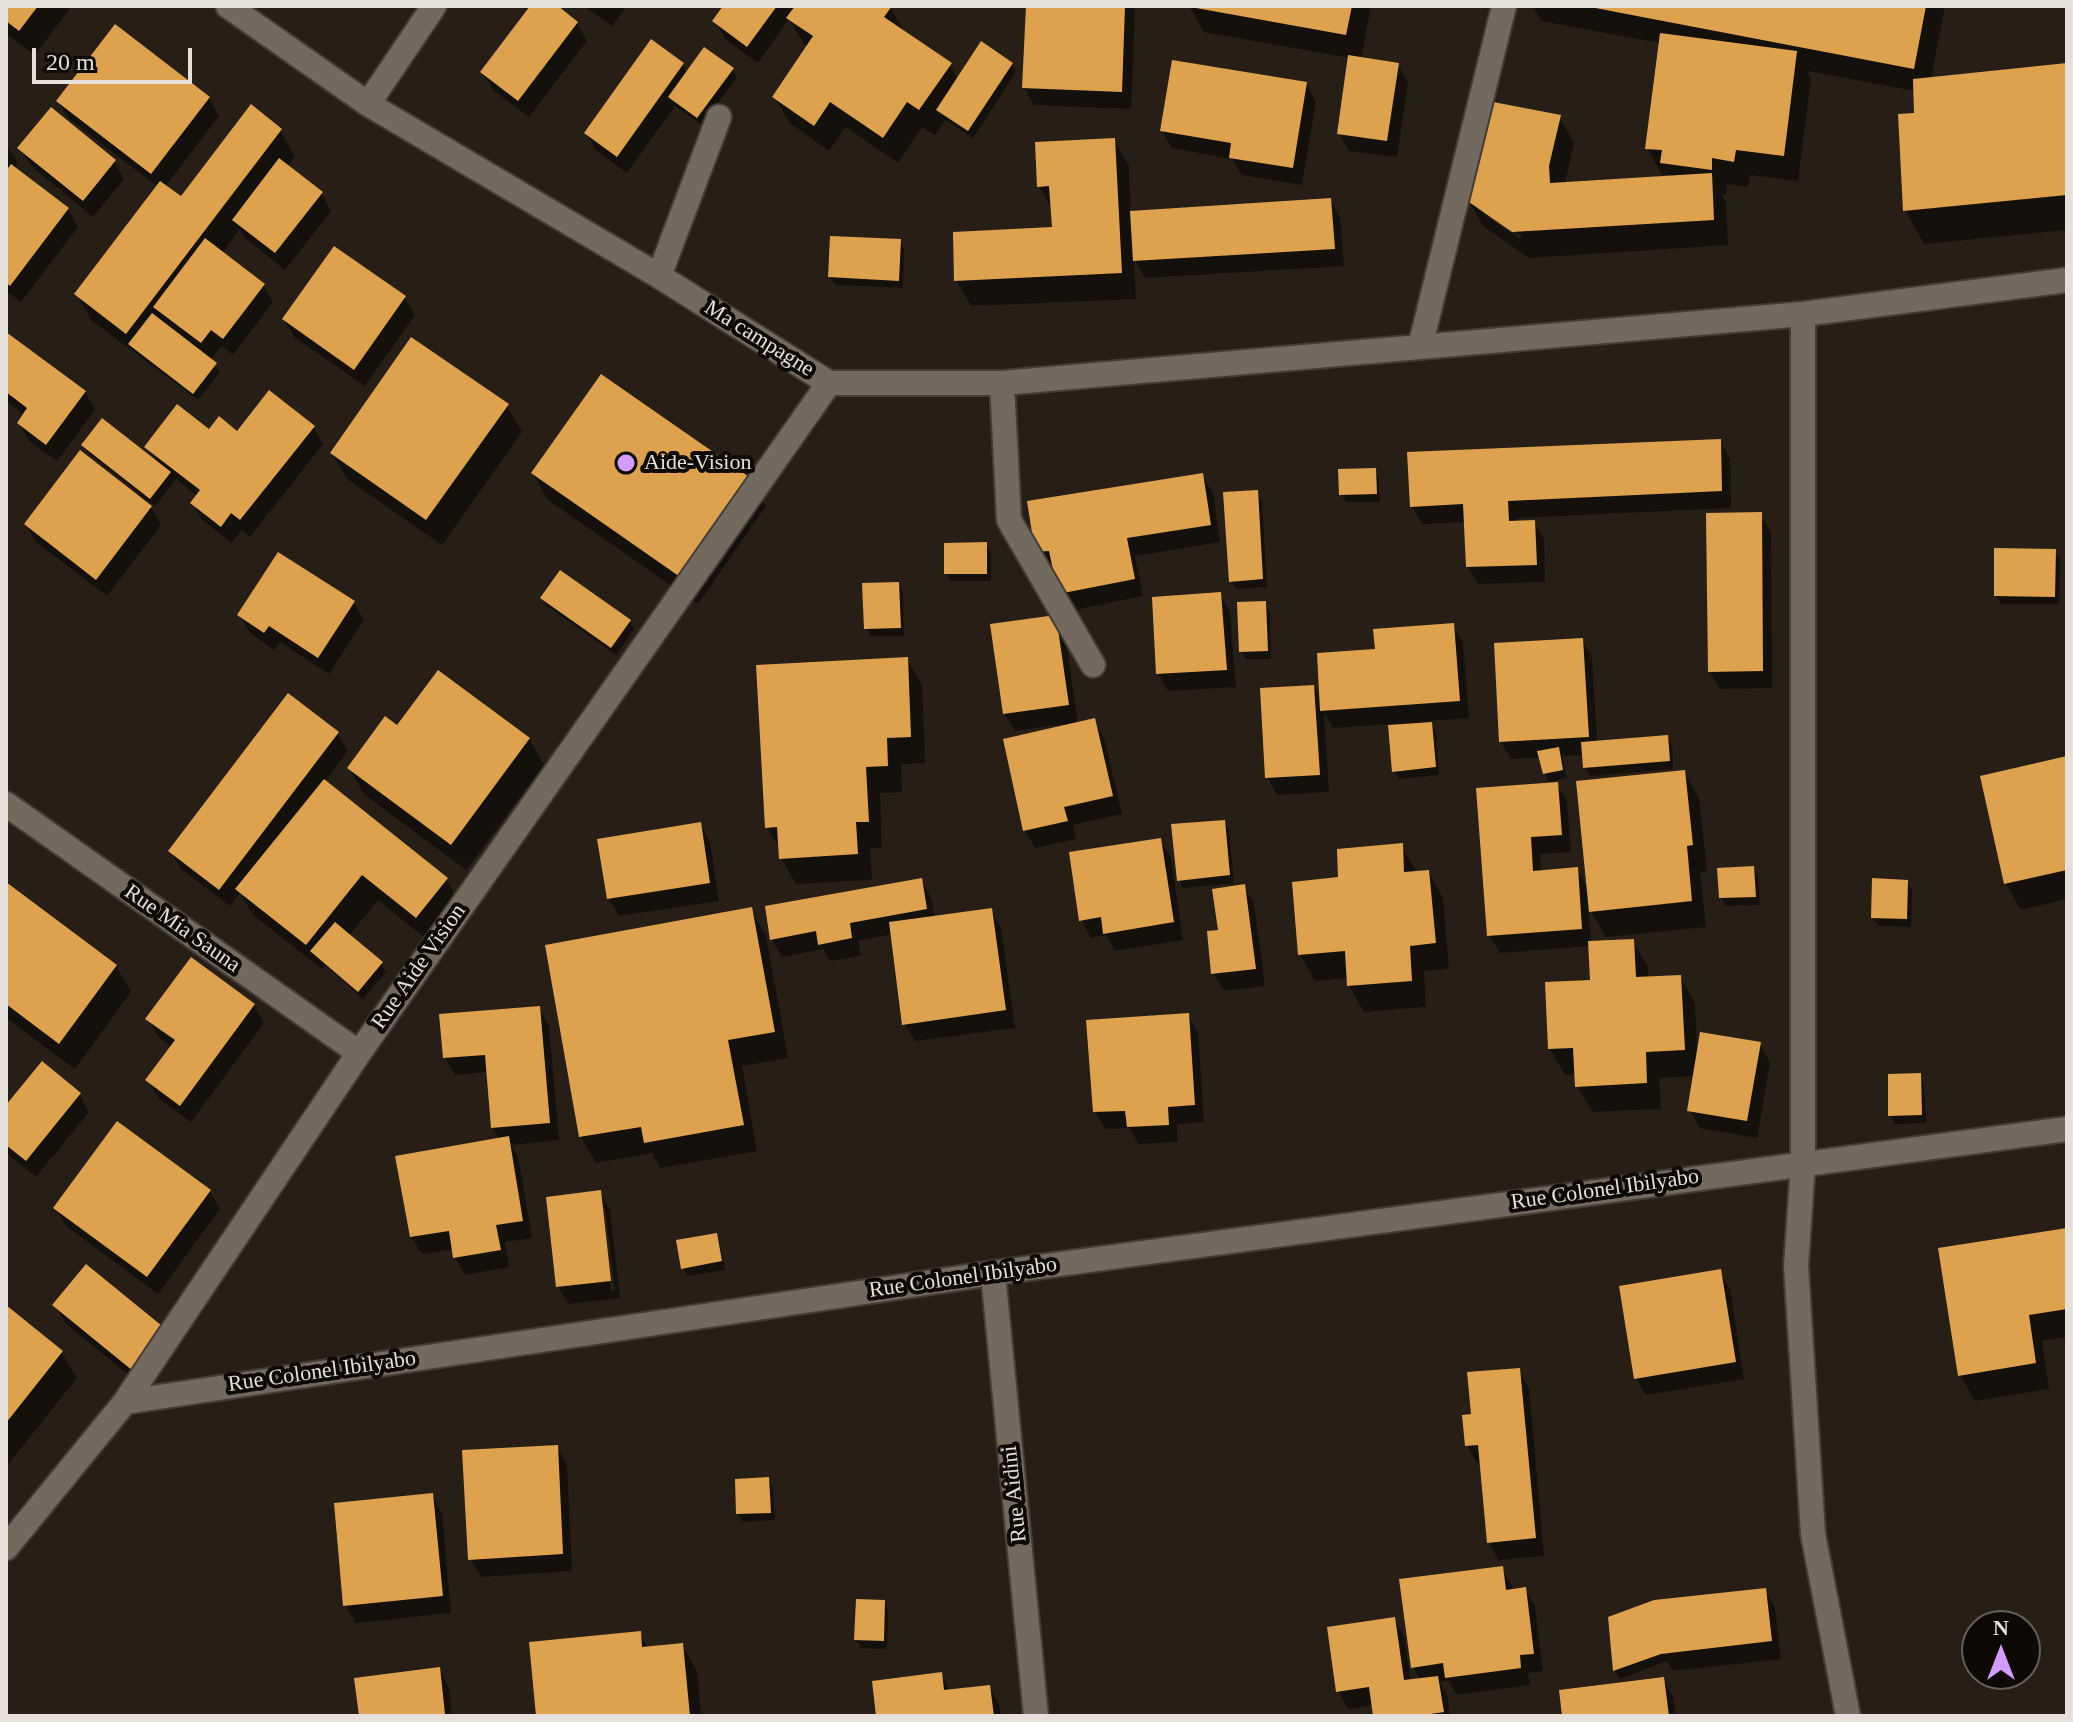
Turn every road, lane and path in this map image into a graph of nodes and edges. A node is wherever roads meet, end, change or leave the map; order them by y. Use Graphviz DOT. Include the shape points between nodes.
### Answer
graph roads {
  1 [pos="228,6"];
  2 [pos="434,6"];
  3 [pos="1504,6"];
  4 [pos="368,104"];
  5 [pos="719,117"];
  6 [pos="659,276"];
  7 [pos="2067,280"];
  8 [pos="1803,314"];
  9 [pos="1420,347"];
  10 [pos="829,383"];
  11 [pos="1002,383"];
  12 [pos="1093,665"];
  13 [pos="6,804"];
  14 [pos="359,1053"];
  15 [pos="2067,1129"];
  16 [pos="1803,1164"];
  17 [pos="993,1273"];
  18 [pos="125,1402"];
  19 [pos="6,1548"];
  20 [pos="1036,1716"];
  21 [pos="1848,1716"];
  1 -- 4 [label="street, Ma campagne"];
  2 -- 4 [label="street"];
  3 -- 9 [label="street"];
  4 -- 6 [label="street, Ma campagne"];
  5 -- 6 [label="street"];
  6 -- 10 [label="street, Ma campagne"];
  7 -- 8 [label="street, Ma campagne"];
  8 -- 9 [label="street, Ma campagne"];
  8 -- 16 [label="street"];
  9 -- 11 [label="street, Ma campagne"];
  10 -- 11 [label="street, Ma campagne"];
  10 -- 14 [label="street, Rue Aide Vision"];
  11 -- 12 [label="street" via="1009,520"];
  13 -- 14 [label="street, Rue Mia Sauna"];
  14 -- 18 [label="street, Rue Aide Vision"];
  15 -- 16 [label="street, Rue Colonel Ibilyabo"];
  16 -- 17 [label="street, Rue Colonel Ibilyabo"];
  16 -- 21 [label="street" via="1796,1266 1813,1534"];
  17 -- 18 [label="street, Rue Colonel Ibilyabo"];
  17 -- 20 [label="street, Rue Aidini"];
  18 -- 19 [label="street, Rue Aide Vision"];
}
